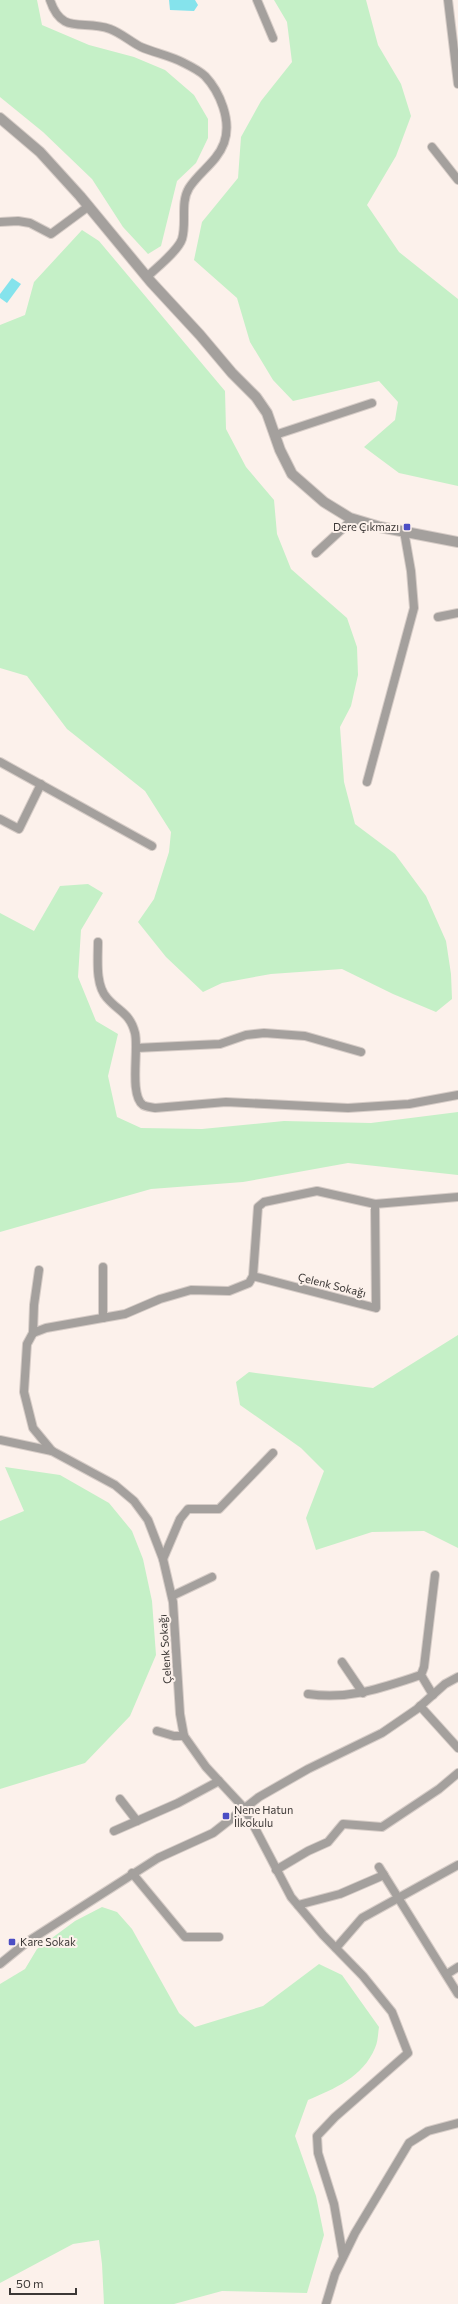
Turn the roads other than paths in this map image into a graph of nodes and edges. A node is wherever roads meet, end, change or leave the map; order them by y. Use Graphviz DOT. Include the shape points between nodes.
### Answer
graph roads {
  1 [pos="50,0"];
  2 [pos="257,0"];
  3 [pos="448,0"];
  4 [pos="273,38"];
  5 [pos="458,84"];
  6 [pos="0,118"];
  7 [pos="432,147"];
  8 [pos="458,180"];
  9 [pos="89,206"];
  10 [pos="0,222"];
  11 [pos="147,277"];
  12 [pos="372,403"];
  13 [pos="275,435"];
  14 [pos="353,519"];
  15 [pos="404,531"];
  16 [pos="458,542"];
  17 [pos="316,553"];
  18 [pos="458,613"];
  19 [pos="438,617"];
  20 [pos="0,762"];
  21 [pos="367,782"];
  22 [pos="41,784"];
  23 [pos="0,819"];
  24 [pos="152,846"];
  25 [pos="98,942"];
  26 [pos="136,1048"];
  27 [pos="361,1052"];
  28 [pos="458,1095"];
  29 [pos="458,1197"];
  30 [pos="375,1204"];
  31 [pos="103,1268"];
  32 [pos="39,1270"];
  33 [pos="253,1276"];
  34 [pos="103,1318"];
  35 [pos="33,1333"];
  36 [pos="0,1440"];
  37 [pos="52,1451"];
  38 [pos="273,1453"];
  39 [pos="163,1560"];
  40 [pos="435,1575"];
  41 [pos="212,1577"];
  42 [pos="172,1596"];
  43 [pos="342,1662"];
  44 [pos="420,1676"];
  45 [pos="458,1677"];
  46 [pos="363,1693"];
  47 [pos="308,1694"];
  48 [pos="433,1695"];
  49 [pos="420,1706"];
  50 [pos="157,1731"];
  51 [pos="184,1736"];
  52 [pos="458,1748"];
  53 [pos="458,1773"];
  54 [pos="219,1781"];
  55 [pos="120,1799"];
  56 [pos="245,1809"];
  57 [pos="137,1821"];
  58 [pos="114,1831"];
  59 [pos="458,1865"];
  60 [pos="379,1867"];
  61 [pos="276,1870"];
  62 [pos="132,1874"];
  63 [pos="384,1875"];
  64 [pos="399,1898"];
  65 [pos="298,1905"];
  66 [pos="219,1937"];
  67 [pos="336,1948"];
  68 [pos="0,1964"];
  69 [pos="458,1967"];
  70 [pos="447,1974"];
  71 [pos="458,1994"];
  72 [pos="458,2123"];
  73 [pos="343,2256"];
  74 [pos="326,2304"];
  1 -- 11 [label="street" via="54,12 68,23 109,28 141,47 189,66 205,76 223,105 228,129 224,144 210,166 190,187 186,196 182,239"];
  2 -- 4 [label="street"];
  3 -- 5 [label="street"];
  6 -- 9 [label="street" via="40,152"];
  7 -- 8 [label="street"];
  9 -- 10 [label="street" via="51,234 30,223"];
  9 -- 11 [label="street"];
  11 -- 13 [label="street" via="256,397 267,413"];
  12 -- 13 [label="street"];
  13 -- 14 [label="street" via="292,474 324,502"];
  14 -- 15 [label="street"];
  14 -- 17 [label="street"];
  15 -- 16 [label="street"];
  15 -- 21 [label="street" via="414,608"];
  18 -- 19 [label="street"];
  20 -- 22 [label="street"];
  22 -- 23 [label="street" via="19,829"];
  22 -- 24 [label="street"];
  25 -- 26 [label="street" via="101,988 107,999 130,1018 136,1034"];
  26 -- 27 [label="street" via="220,1044 246,1036 264,1034 305,1036"];
  26 -- 28 [label="street" via="138,1099 143,1105 155,1108 226,1102 348,1108 409,1104"];
  29 -- 30 [label="street"];
  30 -- 33 [label="street" via="317,1191 264,1202 258,1207"];
  30 -- 33 [label="street, Çelenk Sokağı" via="376,1308"];
  31 -- 34 [label="street"];
  32 -- 35 [label="street, Çelenk Sokağı"];
  33 -- 34 [label="street" via="249,1283 229,1291 191,1290 160,1299 125,1314"];
  34 -- 35 [label="street" via="46,1328"];
  35 -- 37 [label="street, Çelenk Sokağı" via="27,1344 24,1392 33,1428"];
  36 -- 37 [label="street, Çelenk Sokağı"];
  37 -- 39 [label="street, Çelenk Sokağı" via="115,1485 134,1501 148,1520"];
  38 -- 39 [label="street" via="219,1509 188,1509 180,1519"];
  39 -- 42 [label="street, Çelenk Sokağı"];
  40 -- 44 [label="street" via="424,1667"];
  41 -- 42 [label="street"];
  42 -- 51 [label="street, Çelenk Sokağı"];
  43 -- 46 [label="street"];
  44 -- 46 [label="street"];
  44 -- 48 [label="street"];
  45 -- 48 [label="street"];
  46 -- 47 [label="street" via="331,1698"];
  48 -- 49 [label="street"];
  49 -- 52 [label="street"];
  49 -- 56 [label="street" via="382,1733 308,1769 259,1797"];
  50 -- 51 [label="street"];
  51 -- 54 [label="street"];
  53 -- 61 [label="street" via="439,1789 382,1827 343,1824 328,1842"];
  54 -- 56 [label="street"];
  54 -- 57 [label="street"];
  55 -- 57 [label="street"];
  56 -- 61 [label="street"];
  56 -- 62 [label="street" via="213,1833 158,1858"];
  57 -- 58 [label="street"];
  59 -- 64 [label="street"];
  60 -- 63 [label="street"];
  61 -- 65 [label="street"];
  62 -- 66 [label="street" via="185,1937"];
  62 -- 68 [label="street" via="27,1942"];
  63 -- 64 [label="street"];
  63 -- 65 [label="street" via="340,1894"];
  64 -- 67 [label="street" via="362,1918"];
  64 -- 70 [label="street"];
  65 -- 67 [label="street"];
  67 -- 73 [label="street" via="392,2012 408,2053 317,2136 318,2152 334,2204"];
  69 -- 70 [label="street"];
  70 -- 71 [label="street"];
  72 -- 73 [label="street" via="428,2131 409,2143"];
  73 -- 74 [label="street"];
}
